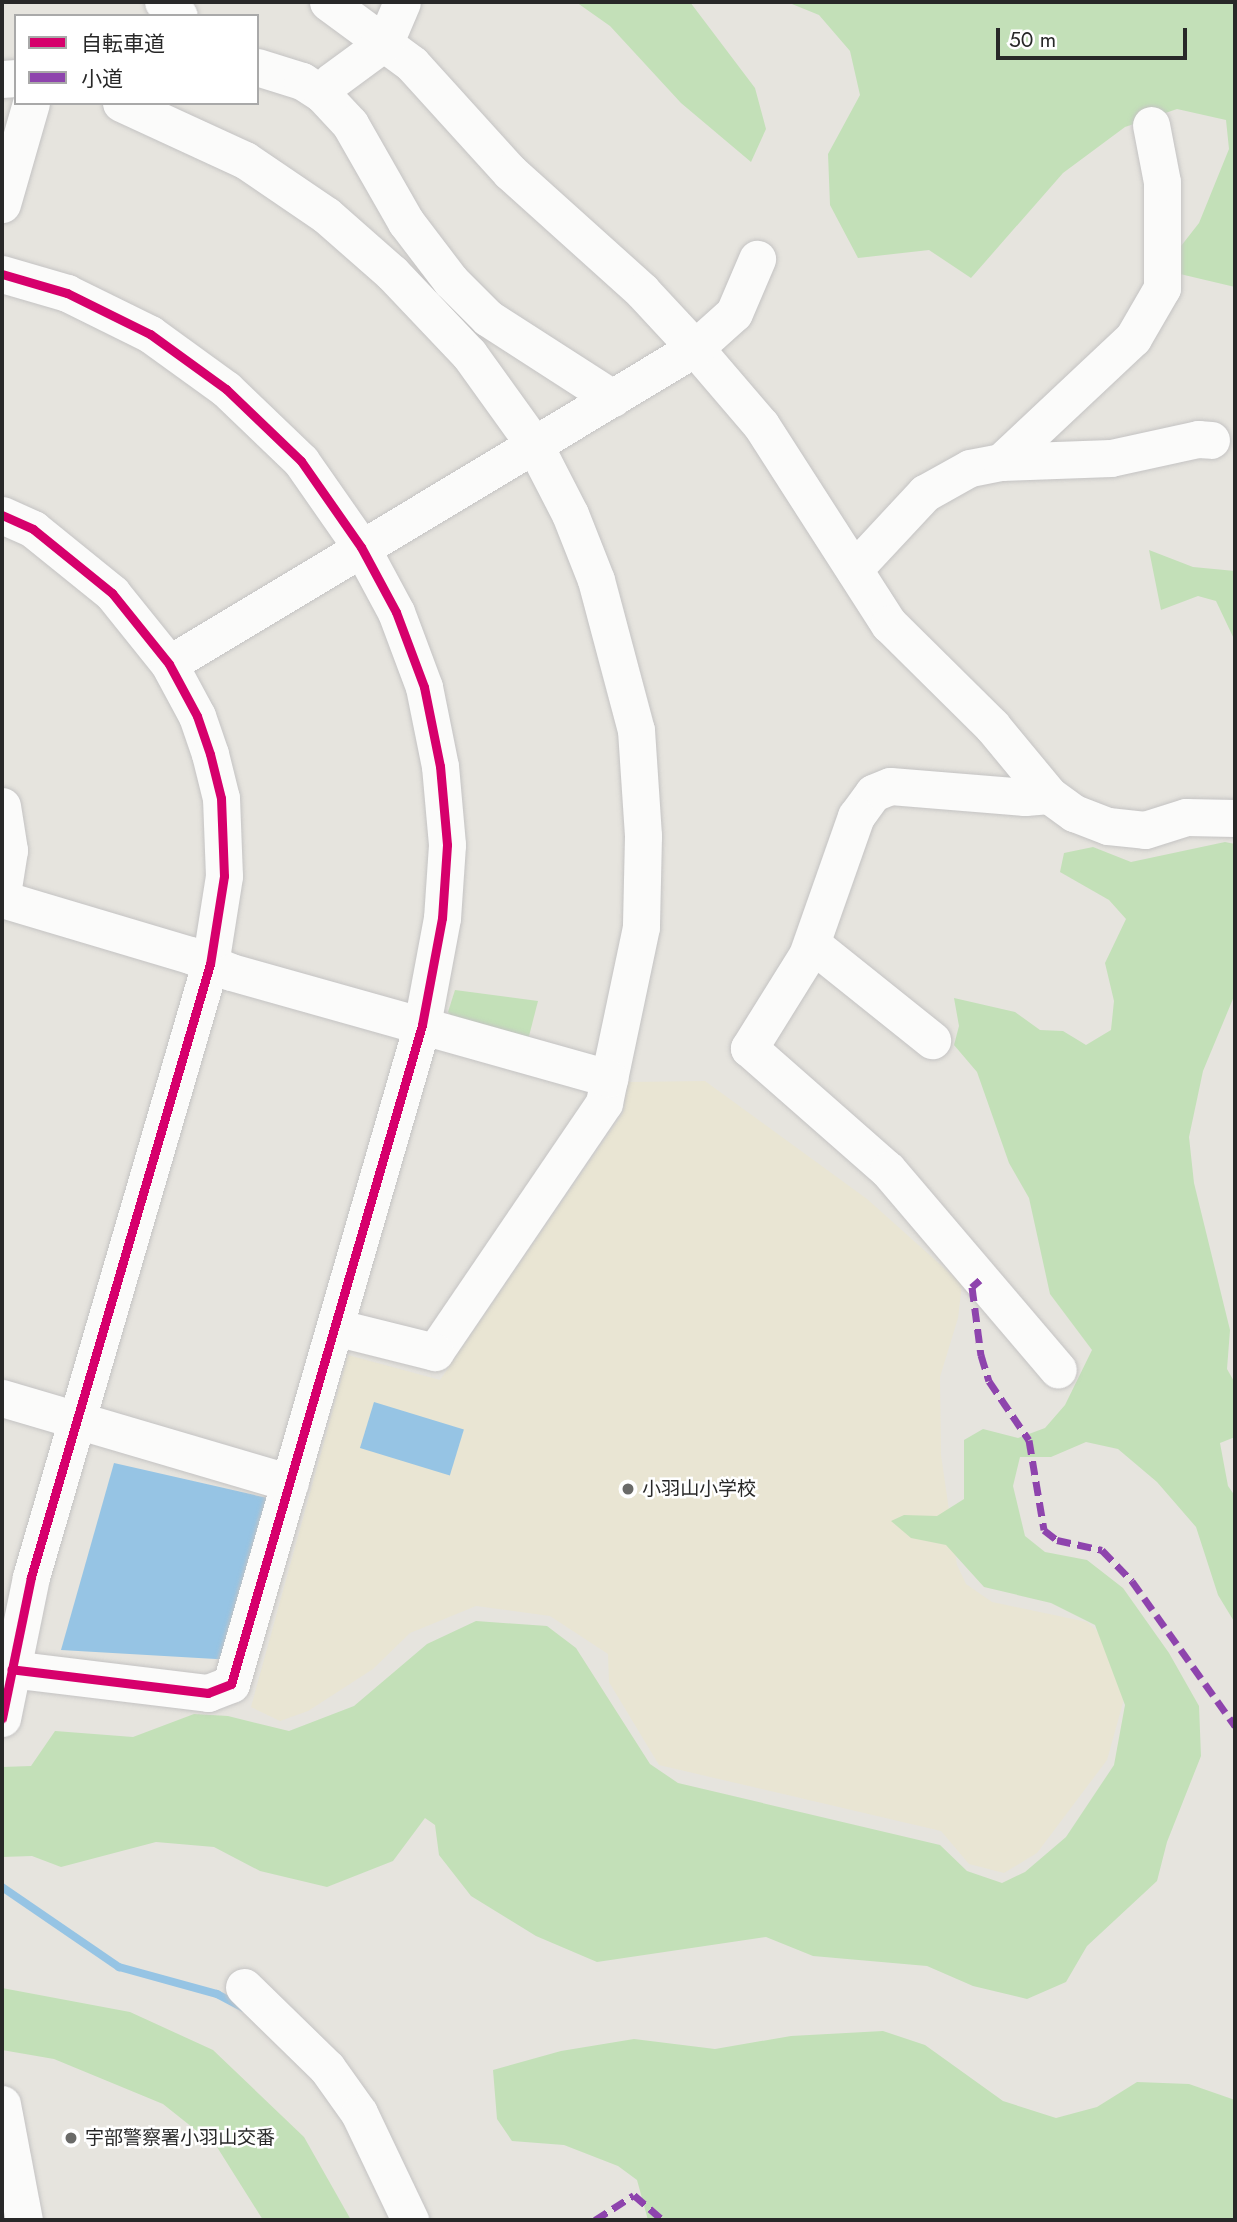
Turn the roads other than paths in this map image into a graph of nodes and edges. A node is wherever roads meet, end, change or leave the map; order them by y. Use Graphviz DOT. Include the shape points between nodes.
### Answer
graph roads {
  1 [pos="163,2"];
  2 [pos="328,2"];
  3 [pos="402,2"];
  4 [pos="177,14"];
  5 [pos="384,42"];
  6 [pos="259,68"];
  7 [pos="322,94"];
  8 [pos="30,105"];
  9 [pos="125,105"];
  10 [pos="1151,125"];
  11 [pos="2,204"];
  12 [pos="757,259"];
  13 [pos="2,274"];
  14 [pos="695,348"];
  15 [pos="612,398"];
  16 [pos="1211,440"];
  17 [pos="535,446"];
  18 [pos="1001,462"];
  19 [pos="2,515"];
  20 [pos="361,547"];
  21 [pos="855,568"];
  22 [pos="169,664"];
  23 [pos="1049,795"];
  24 [pos="2,806"];
  25 [pos="1235,818"];
  26 [pos="2,894"];
  27 [pos="2,899"];
  28 [pos="812,944"];
  29 [pos="210,964"];
  30 [pos="422,1025"];
  31 [pos="932,1040"];
  32 [pos="609,1078"];
  33 [pos="335,1326"];
  34 [pos="1058,1370"];
  35 [pos="2,1398"];
  36 [pos="78,1420"];
  37 [pos="290,1483"];
  38 [pos="5,1697"];
  39 [pos="244,1987"];
  40 [pos="2,2104"];
  41 [pos="24,2220"];
  42 [pos="410,2220"];
  1 -- 4 [label="street"];
  2 -- 5 [label="street"];
  3 -- 5 [label="street"];
  5 -- 7 [label="street"];
  5 -- 14 [label="street" via="412,64 510,172 642,291"];
  6 -- 7 [label="street" via="302,81"];
  7 -- 15 [label="street" via="350,124 406,222 451,281 488,318"];
  8 -- 11 [label="street"];
  9 -- 17 [label="street" via="245,160 326,215 391,273 469,354"];
  10 -- 18 [label="street" via="1162,182 1163,288 1133,338"];
  12 -- 14 [label="street" via="734,313"];
  13 -- 20 [label="street" via="67,293 150,334 226,389 301,461"];
  14 -- 15 [label="street"];
  14 -- 21 [label="street" via="761,425"];
  15 -- 17 [label="street"];
  16 -- 18 [label="street" via="1111,458"];
  17 -- 20 [label="street"];
  17 -- 32 [label="street" via="570,514 596,580 636,730 643,836 641,927"];
  18 -- 21 [label="street" via="950,476 925,493"];
  19 -- 22 [label="street" via="33,529 112,593"];
  20 -- 22 [label="street"];
  20 -- 30 [label="street" via="396,612 424,687 440,766 447,845 443,918"];
  21 -- 23 [label="street" via="889,624 992,726"];
  22 -- 29 [label="street" via="197,716 221,798 224,876"];
  23 -- 25 [label="street" via="1074,813 1108,826 1145,830 1186,817"];
  23 -- 28 [label="street" via="890,786 873,793 856,816"];
  24 -- 26 [label="street" via="9,850"];
  27 -- 29 [label="street"];
  28 -- 31 [label="street"];
  28 -- 34 [label="street" via="749,1048 888,1170"];
  29 -- 30 [label="street"];
  29 -- 36 [label="street"];
  30 -- 32 [label="street"];
  30 -- 33 [label="street"];
  32 -- 33 [label="street" via="604,1103 435,1352"];
  33 -- 37 [label="street"];
  35 -- 36 [label="street"];
  36 -- 37 [label="street"];
  36 -- 38 [label="street" via="31,1577"];
  37 -- 38 [label="street" via="231,1684 208,1693"];
  39 -- 42 [label="street" via="327,2068 359,2113"];
  40 -- 41 [label="street"];
}
